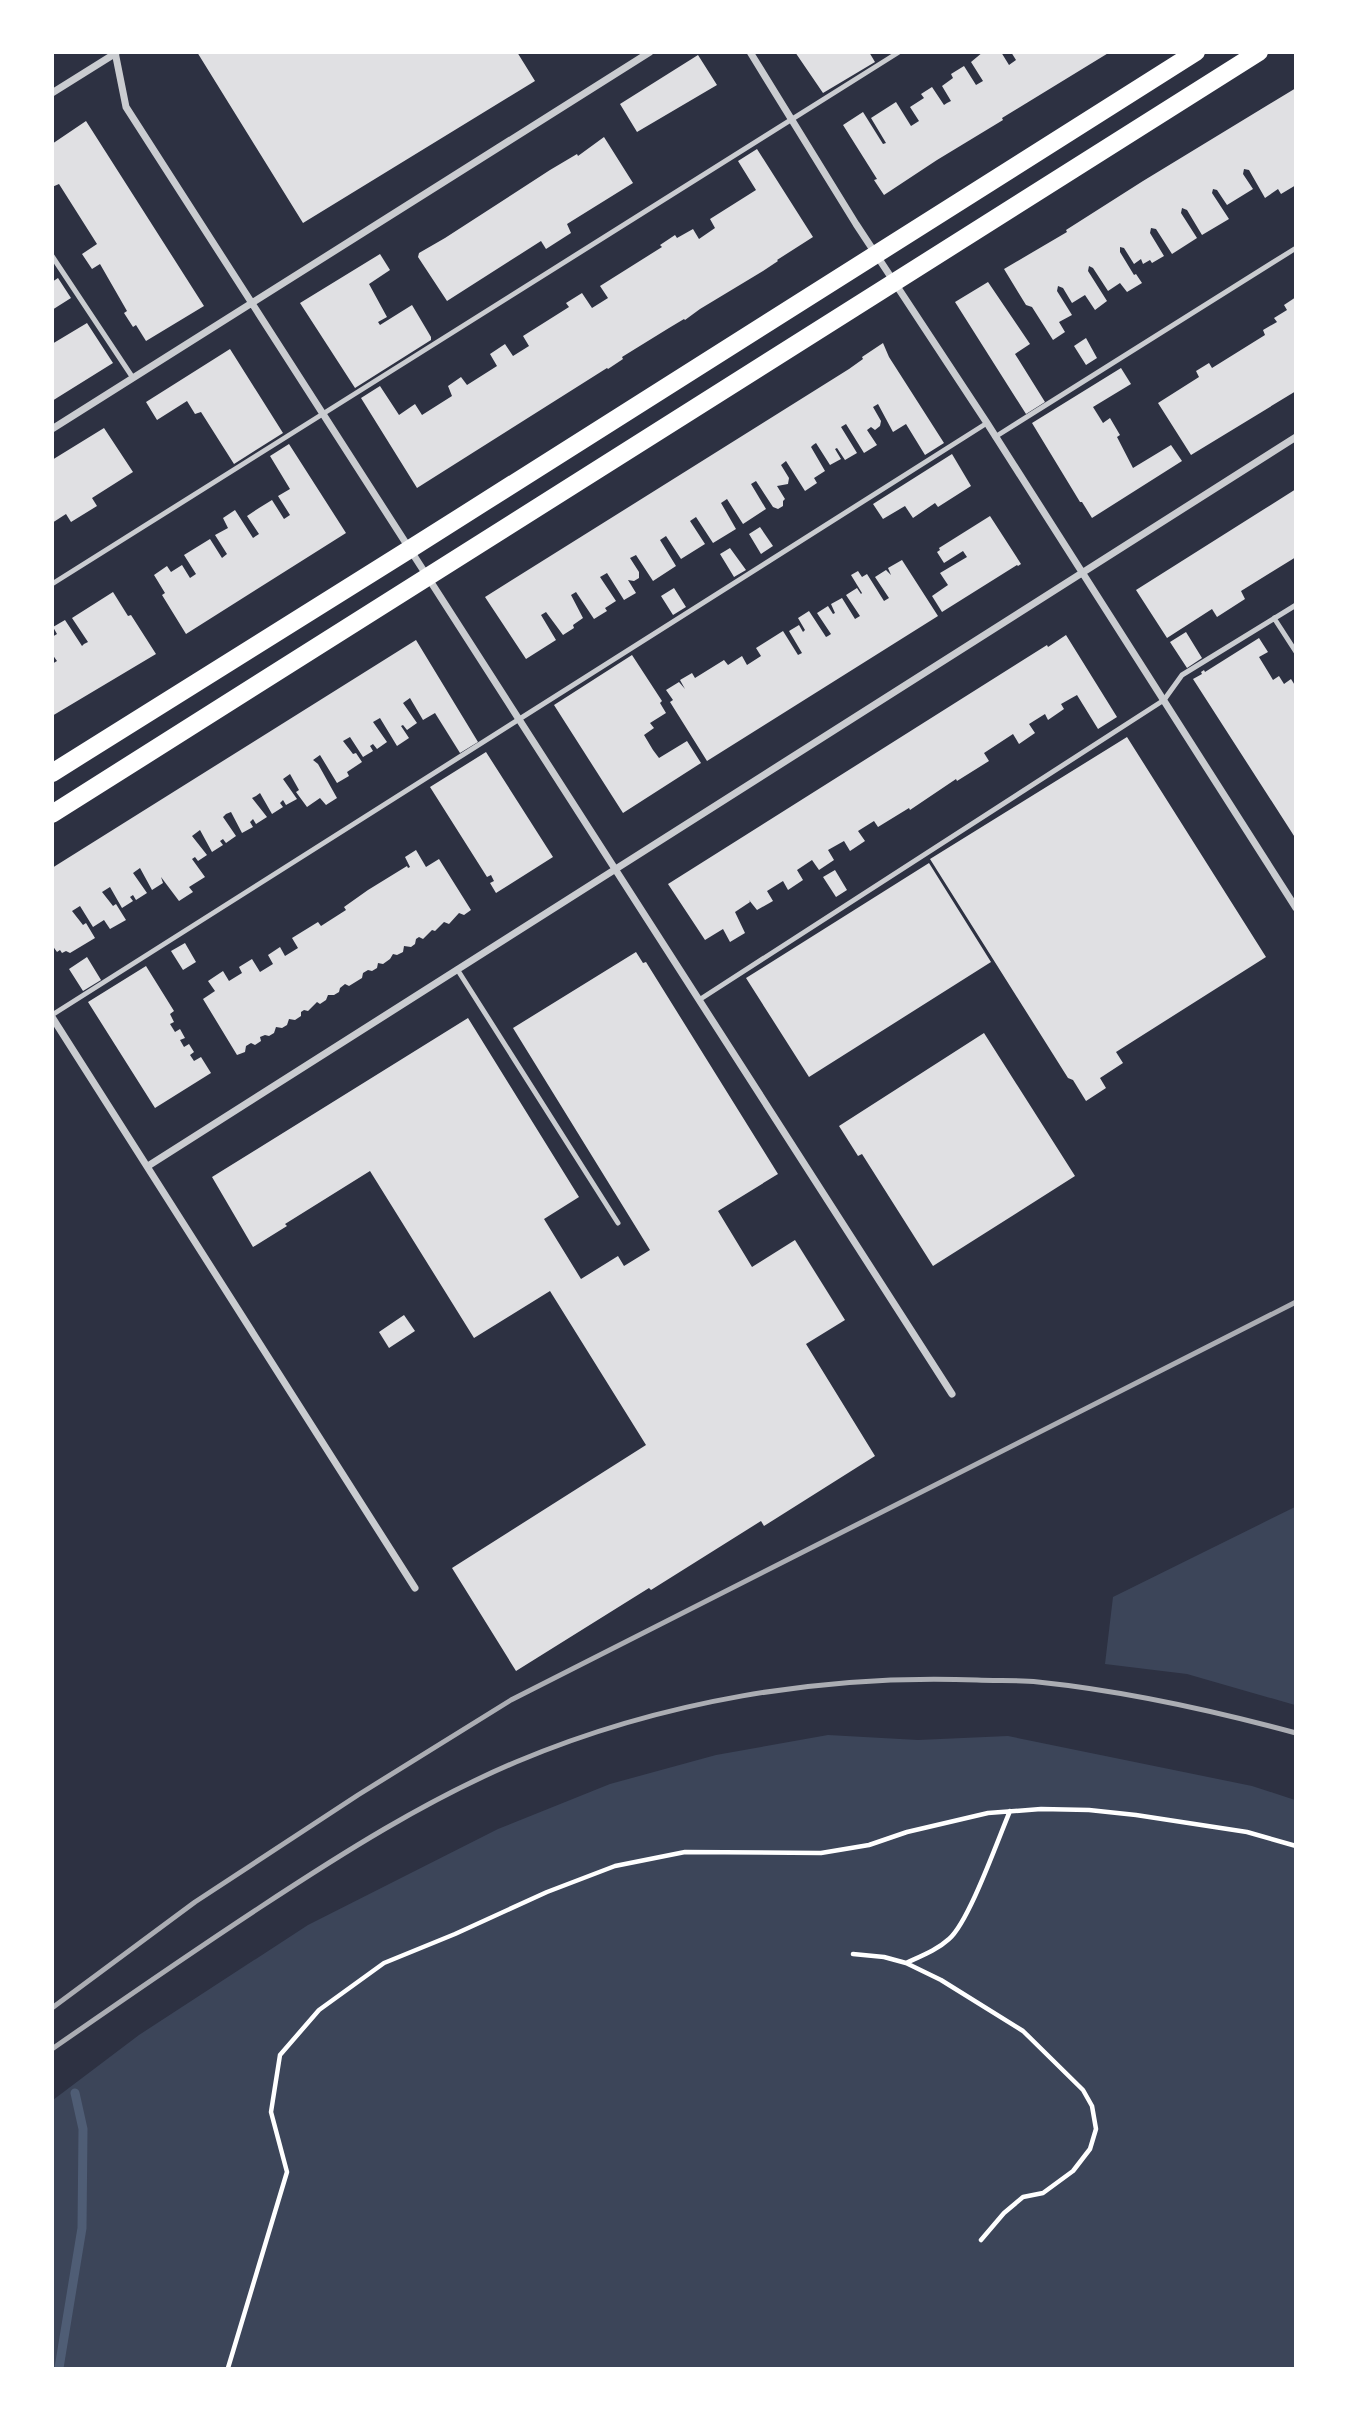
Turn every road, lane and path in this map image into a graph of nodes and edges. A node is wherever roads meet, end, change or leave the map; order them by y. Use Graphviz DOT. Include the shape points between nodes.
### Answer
graph roads {
  1 [pos="650,52"];
  2 [pos="750,52"];
  3 [pos="899,52"];
  4 [pos="1196,52"];
  5 [pos="1259,52"];
  6 [pos="115,53"];
  7 [pos="52,93"];
  8 [pos="793,119"];
  9 [pos="1296,248"];
  10 [pos="876,256"];
  11 [pos="54,260"];
  12 [pos="895,283"];
  13 [pos="252,303"];
  14 [pos="133,378"];
  15 [pos="322,414"];
  16 [pos="987,423"];
  17 [pos="52,429"];
  18 [pos="995,437"];
  19 [pos="1296,437"];
  20 [pos="410,550"];
  21 [pos="1081,571"];
  22 [pos="428,576"];
  23 [pos="52,584"];
  24 [pos="1296,605"];
  25 [pos="1275,618"];
  26 [pos="1296,652"];
  27 [pos="1164,700"];
  28 [pos="520,720"];
  29 [pos="52,773"];
  30 [pos="52,814"];
  31 [pos="615,868"];
  32 [pos="1296,908"];
  33 [pos="457,969"];
  34 [pos="699,1000"];
  35 [pos="52,1016"];
  36 [pos="148,1166"];
  37 [pos="618,1223"];
  38 [pos="953,1394"];
  39 [pos="415,1588"];
  40 [pos="1010,1811"];
  41 [pos="1296,1846"];
  42 [pos="853,1954"];
  43 [pos="906,1963"];
  44 [pos="981,2240"];
  45 [pos="228,2368"];
  1 -- 13 [label="street"];
  2 -- 8 [label="street"];
  3 -- 8 [label="lane"];
  4 -- 10 [label="main road"];
  5 -- 12 [label="main road"];
  6 -- 7 [label="street"];
  6 -- 13 [label="street" via="126,107"];
  8 -- 10 [label="street"];
  8 -- 15 [label="lane"];
  9 -- 18 [label="lane"];
  10 -- 12 [label="street"];
  10 -- 20 [label="main road"];
  11 -- 14 [label="lane"];
  12 -- 16 [label="street"];
  12 -- 22 [label="main road"];
  13 -- 14 [label="street"];
  13 -- 15 [label="street"];
  14 -- 17 [label="street"];
  15 -- 20 [label="street"];
  15 -- 23 [label="lane"];
  16 -- 18 [label="street"];
  16 -- 28 [label="lane"];
  18 -- 21 [label="street"];
  19 -- 21 [label="street"];
  20 -- 22 [label="street"];
  20 -- 29 [label="main road"];
  21 -- 27 [label="street"];
  21 -- 31 [label="street"];
  22 -- 28 [label="street"];
  22 -- 30 [label="main road"];
  24 -- 25 [label="lane"];
  25 -- 26 [label="lane"];
  25 -- 27 [label="lane" via="1182,675"];
  27 -- 32 [label="street"];
  27 -- 34 [label="lane"];
  28 -- 31 [label="street"];
  28 -- 35 [label="lane"];
  31 -- 33 [label="street"];
  31 -- 34 [label="street"];
  33 -- 36 [label="street"];
  33 -- 37 [label="lane"];
  34 -- 38 [label="street"];
  35 -- 36 [label="street"];
  36 -- 39 [label="street"];
  40 -- 41 [label="path" via="1089,1810 1136,1815 1247,1832"];
  40 -- 43 [label="path" via="951,1938"];
  40 -- 45 [label="path" via="821,1853 685,1852 615,1866 384,1964 319,2010 280,2055 271,2112 287,2172"];
  42 -- 43 [label="path"];
  43 -- 44 [label="path" via="1023,2031 1083,2090 1092,2106 1096,2129 1090,2149 1073,2171 1043,2193 1023,2197"];
}
